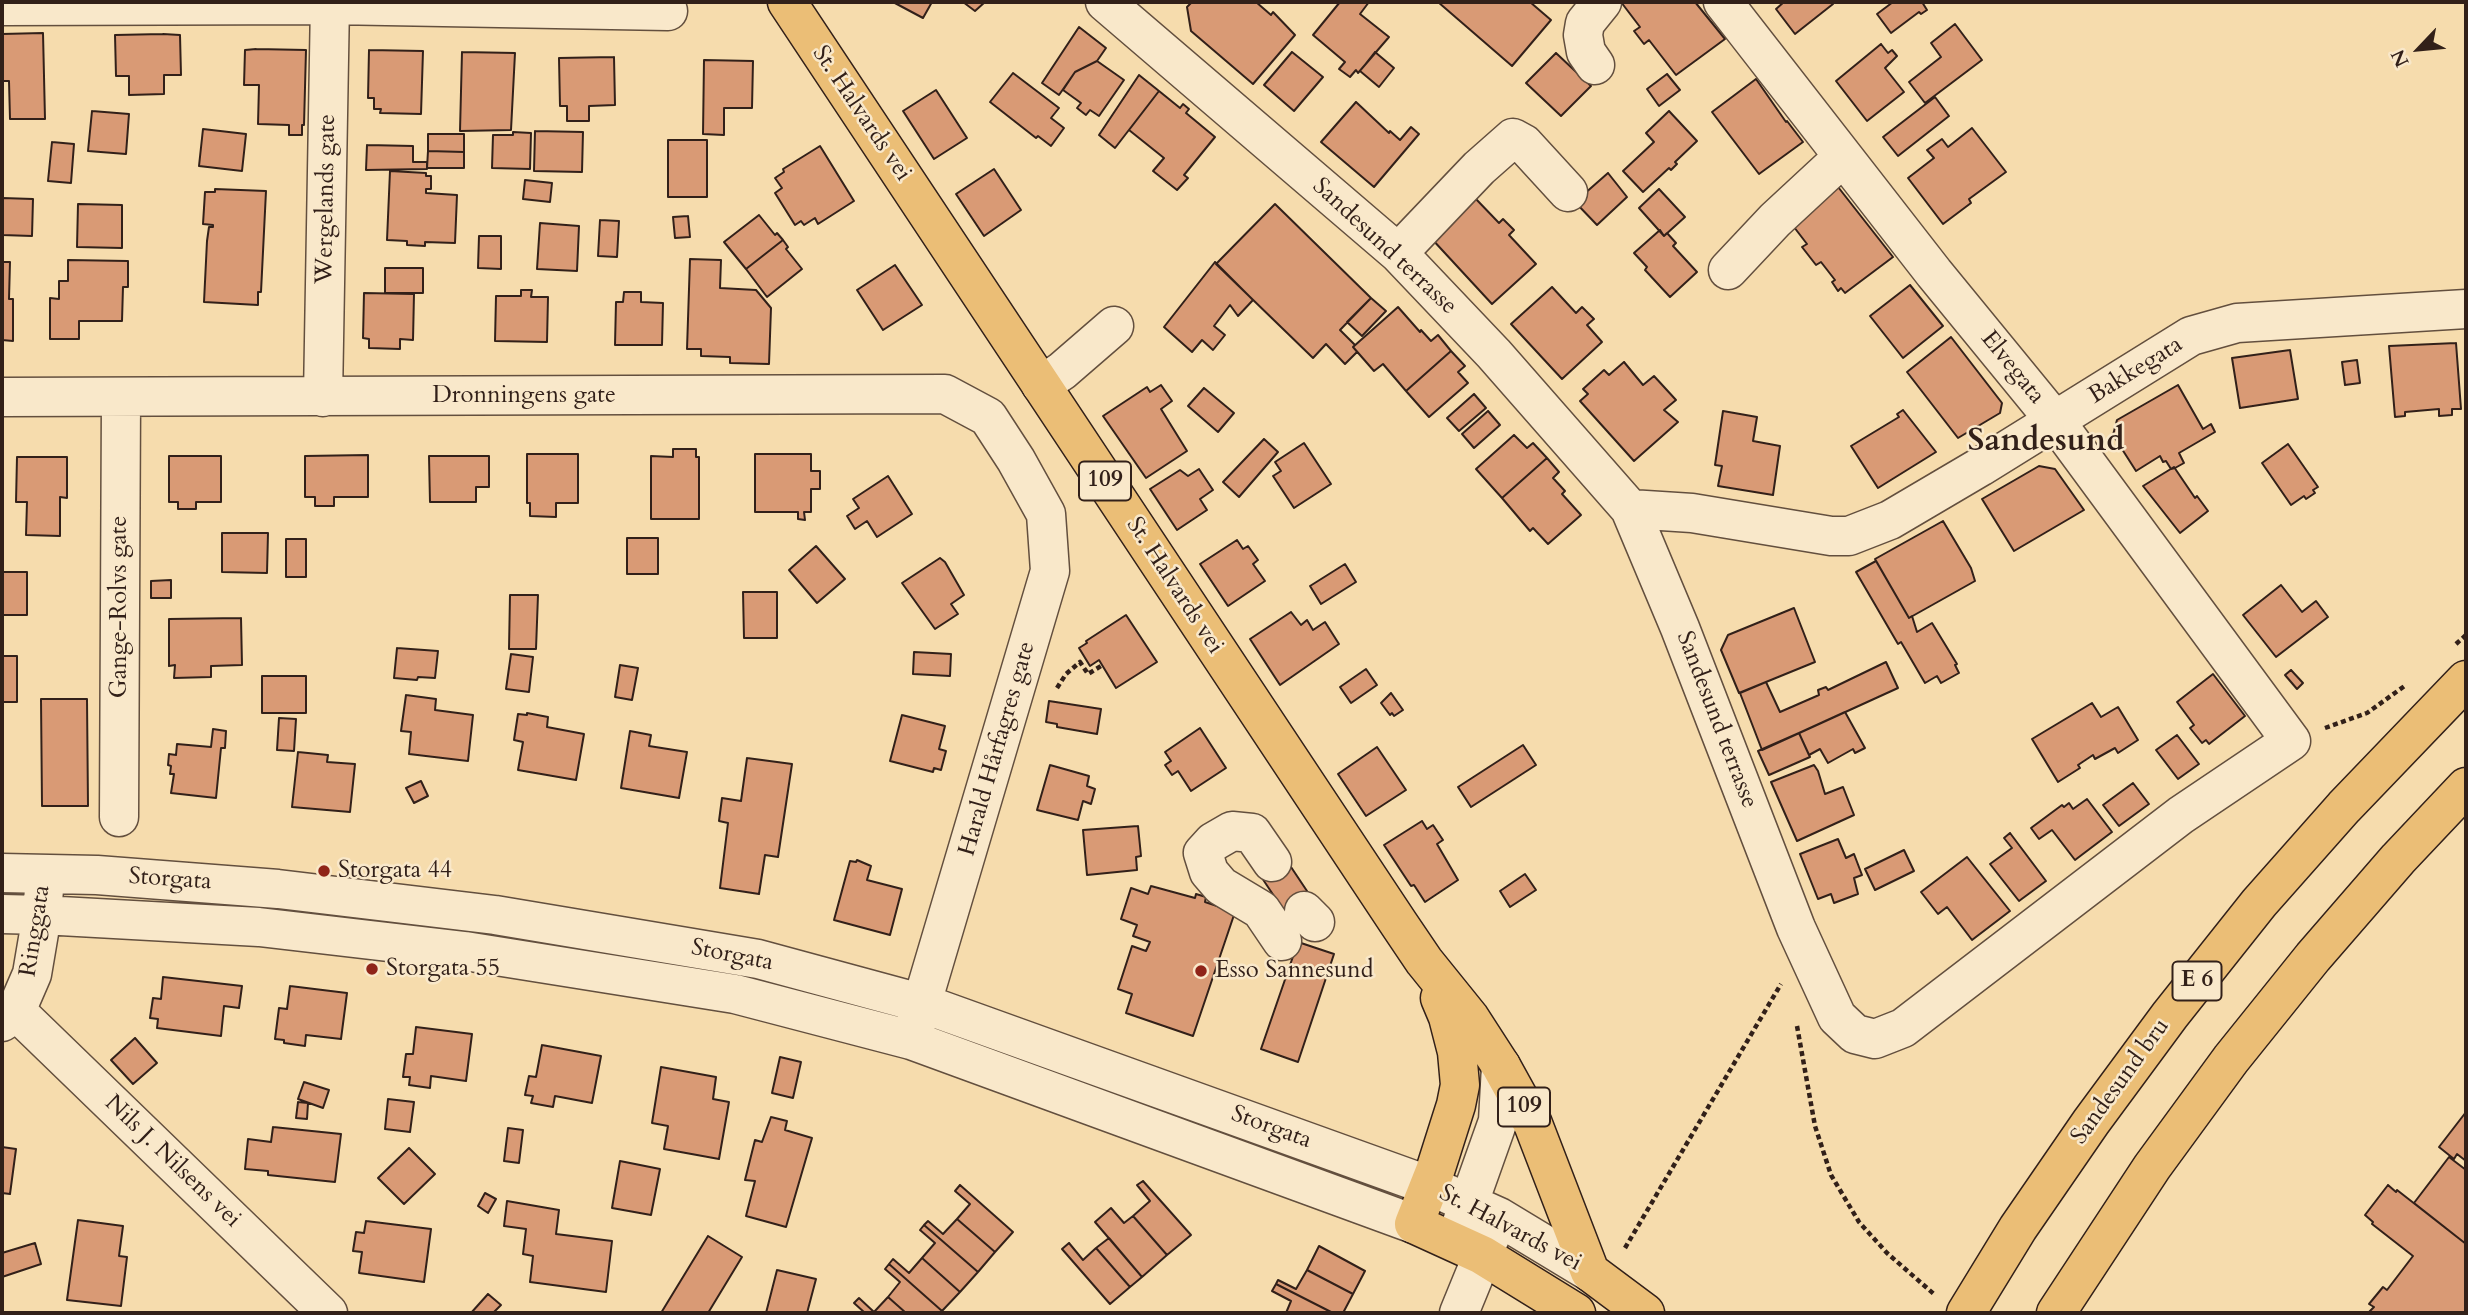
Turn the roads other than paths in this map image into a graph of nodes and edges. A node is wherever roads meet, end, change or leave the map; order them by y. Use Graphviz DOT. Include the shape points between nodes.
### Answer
graph roads {
  1 [pos="787,2"];
  2 [pos="1602,2"];
  3 [pos="1723,2"];
  4 [pos="330,4"];
  5 [pos="2,6"];
  6 [pos="1130,10"];
  7 [pos="668,11"];
  8 [pos="1595,65"];
  9 [pos="1843,157"];
  10 [pos="1568,192"];
  11 [pos="1398,253"];
  12 [pos="1728,270"];
  13 [pos="2466,309"];
  14 [pos="1114,326"];
  15 [pos="1041,385"];
  16 [pos="2,397"];
  17 [pos="323,397"];
  18 [pos="121,398"];
  19 [pos="2056,422"];
  20 [pos="1016,460"];
  21 [pos="1630,509"];
  22 [pos="2466,680"];
  23 [pos="2291,741"];
  24 [pos="2466,787"];
  25 [pos="119,817"];
  26 [pos="1272,862"];
  27 [pos="2,873"];
  28 [pos="45,873"];
  29 [pos="2,915"];
  30 [pos="42,915"];
  31 [pos="1300,925"];
  32 [pos="1424,961"];
  33 [pos="924,1004"];
  34 [pos="9,1017"];
  35 [pos="911,1040"];
  36 [pos="1501,1066"];
  37 [pos="1430,1186"];
  38 [pos="1484,1210"];
  39 [pos="1414,1224"];
  40 [pos="1468,1249"];
  41 [pos="1590,1272"];
  42 [pos="1951,1305"];
  43 [pos="328,1313"];
  44 [pos="1459,1313"];
  45 [pos="1576,1313"];
  46 [pos="1645,1313"];
  47 [pos="2056,1313"];
  1 -- 15 [label="main road, St. Halvards vei / 109"];
  2 -- 8 [label="street" via="1585,23 1586,52"];
  3 -- 9 [label="street, Elvegata"];
  4 -- 5 [label="street"];
  4 -- 7 [label="street"];
  4 -- 17 [label="street, Wergelands gate"];
  6 -- 11 [label="street, Sandesund terrasse"];
  9 -- 12 [label="street"];
  9 -- 19 [label="street, Elvegata"];
  10 -- 11 [label="street" via="1513,138"];
  11 -- 21 [label="street, Sandesund terrasse"];
  13 -- 19 [label="street, Bakkegata" via="2236,323 2191,336"];
  14 -- 15 [label="street"];
  15 -- 32 [label="main road, St. Halvards vei / 109"];
  16 -- 18 [label="street, Dronningens gate"];
  17 -- 18 [label="street, Dronningens gate"];
  17 -- 20 [label="street, Dronningens gate" via="945,394 988,417"];
  18 -- 25 [label="street, Gange-Rolvs gate"];
  19 -- 21 [label="street, Bakkegata" via="1890,520 1849,536 1692,513"];
  19 -- 23 [label="street, Elvegata"];
  20 -- 33 [label="street, Harald Hårfagres gate" via="1046,514 1050,571"];
  21 -- 23 [label="street, Sandesund terrasse" via="1796,928 1837,1017 1855,1034 1875,1039 1903,1028 2181,815"];
  22 -- 42 [label="main road, Sandesund bru / E 6" via="2259,903 2170,1015 2026,1217"];
  24 -- 47 [label="main road" via="2312,957 2231,1059 2152,1167"];
  26 -- 31 [label="street" via="1252,833 1232,831 1203,853 1209,872 1222,886"];
  27 -- 28 [label="street, Storgata"];
  28 -- 30 [label="street, Ringgata"];
  28 -- 33 [label="street, Storgata" via="278,889 495,915 758,959"];
  29 -- 30 [label="street, Storgata"];
  30 -- 34 [label="street, Ringgata" via="32,974"];
  30 -- 35 [label="street, Storgata" via="259,927 466,951 735,995"];
  32 -- 36 [label="main road, St. Halvards vei / 109"];
  32 -- 37 [label="main road, St. Halvards vei / 109" via="1448,1017 1460,1085"];
  33 -- 35 [label="street, Harald Hårfagres gate"];
  33 -- 37 [label="street, Storgata"];
  34 -- 43 [label="street, Nils J. Nilsens vei"];
  35 -- 39 [label="street, Storgata"];
  36 -- 38 [label="street"];
  36 -- 41 [label="main road, St. Halvards vei / 109" via="1533,1124"];
  37 -- 38 [label="street, St. Halvards vei"];
  37 -- 39 [label="main road, St. Halvards vei / 109"];
  38 -- 40 [label="street"];
  38 -- 41 [label="street, St. Halvards vei"];
  39 -- 40 [label="main road, St. Halvards vei"];
  40 -- 44 [label="street"];
  40 -- 45 [label="main road, St. Halvards vei"];
  41 -- 46 [label="main road, St. Halvards vei"];
}
